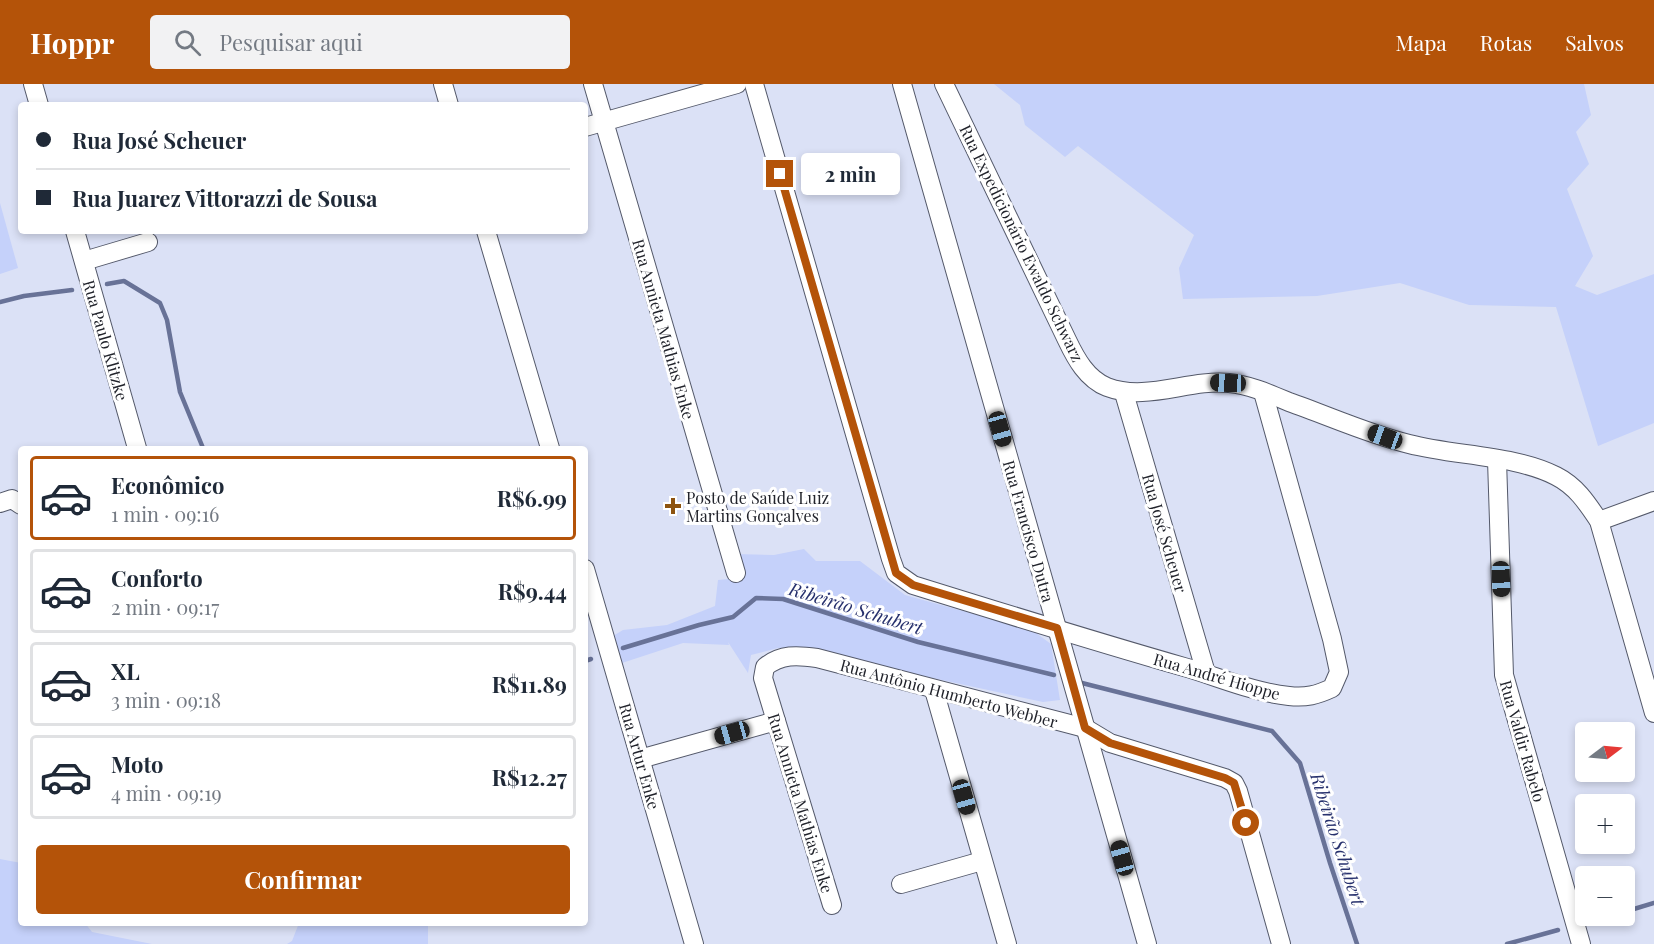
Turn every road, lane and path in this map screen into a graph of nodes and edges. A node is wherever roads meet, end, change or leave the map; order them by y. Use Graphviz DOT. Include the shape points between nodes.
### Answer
graph roads {
  1 [pos="33,84"];
  2 [pos="442,84"];
  3 [pos="593,84"];
  4 [pos="737,84"];
  5 [pos="754,84"];
  6 [pos="902,84"];
  7 [pos="944,84"];
  8 [pos="38,102"];
  9 [pos="448,102"];
  10 [pos="604,122"];
  11 [pos="588,126"];
  12 [pos="76,234"];
  13 [pos="487,234"];
  14 [pos="148,242"];
  15 [pos="84,261"];
  16 [pos="1263,392"];
  17 [pos="1124,393"];
  18 [pos="136,446"];
  19 [pos="549,446"];
  20 [pos="1497,460"];
  21 [pos="1654,501"];
  22 [pos="0,503"];
  23 [pos="18,503"];
  24 [pos="1599,521"];
  25 [pos="736,573"];
  26 [pos="588,579"];
  27 [pos="1057,628"];
  28 [pos="765,667"];
  29 [pos="1206,673"];
  30 [pos="934,690"];
  31 [pos="1654,713"];
  32 [pos="776,721"];
  33 [pos="1085,728"];
  34 [pos="640,759"];
  35 [pos="982,861"];
  36 [pos="901,884"];
  37 [pos="832,905"];
  38 [pos="694,944"];
  39 [pos="1007,944"];
  40 [pos="1147,944"];
  41 [pos="1281,944"];
  42 [pos="1581,944"];
  1 -- 8 [label="street"];
  2 -- 9 [label="street"];
  3 -- 10 [label="street, Rua Annieta Mathias Enke"];
  4 -- 10 [label="street"];
  5 -- 27 [label="street, Rua André Hioppe" via="896,573 913,585"];
  6 -- 27 [label="street, Rua Francisco Dutra"];
  7 -- 17 [label="street, Rua Expedicionário Ewaldo Schwarz" via="1078,362 1104,386"];
  10 -- 11 [label="street"];
  10 -- 25 [label="street, Rua Annieta Mathias Enke"];
  12 -- 15 [label="street, Rua Paulo Klitzke"];
  13 -- 19 [label="street"];
  14 -- 15 [label="street"];
  15 -- 18 [label="street, Rua Paulo Klitzke"];
  16 -- 17 [label="street" via="1212,382"];
  16 -- 20 [label="street" via="1410,444"];
  16 -- 29 [label="street, Rua André Hioppe" via="1339,672 1332,688 1314,697 1272,694"];
  17 -- 29 [label="street, Rua José Scheuer"];
  20 -- 24 [label="street" via="1540,469 1570,484"];
  20 -- 42 [label="street, Rua Valdir Rabelo" via="1504,675"];
  21 -- 24 [label="street"];
  22 -- 23 [label="street" via="12,499"];
  24 -- 31 [label="street"];
  26 -- 34 [label="street, Rua Artur Enke"];
  27 -- 29 [label="street, Rua André Hioppe"];
  27 -- 33 [label="street, Rua Francisco Dutra"];
  28 -- 30 [label="street, Rua Antônio Humberto Webber" via="782,657 817,658"];
  28 -- 32 [label="street, Rua Annieta Mathias Enke" via="763,678"];
  30 -- 33 [label="street, Rua Antônio Humberto Webber"];
  30 -- 35 [label="street"];
  32 -- 34 [label="street"];
  32 -- 37 [label="street, Rua Annieta Mathias Enke"];
  33 -- 40 [label="street, Rua Francisco Dutra"];
  33 -- 41 [label="street, Rua Antônio Humberto Webber" via="1110,743 1234,783"];
  34 -- 38 [label="street, Rua Artur Enke"];
  35 -- 36 [label="street"];
  35 -- 39 [label="street"];
}
